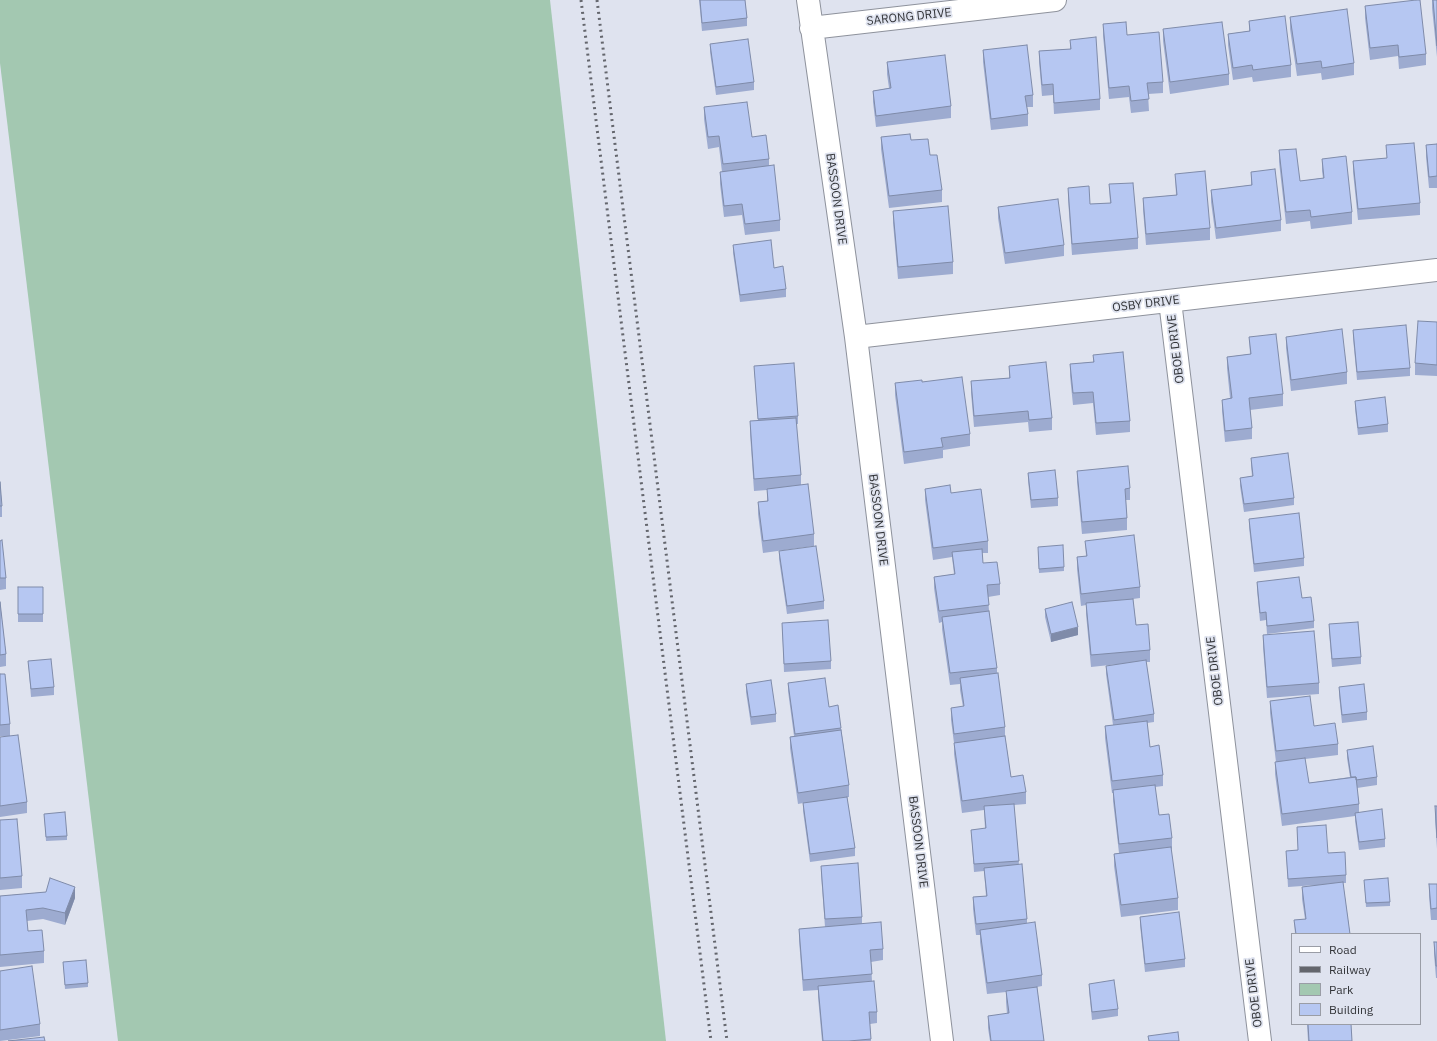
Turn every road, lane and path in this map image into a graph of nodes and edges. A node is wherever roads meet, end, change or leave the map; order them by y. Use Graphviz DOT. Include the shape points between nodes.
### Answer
graph roads {
  1 [pos="808,0"];
  2 [pos="1054,0"];
  3 [pos="811,28"];
  4 [pos="1437,270"];
  5 [pos="1170,301"];
  6 [pos="856,337"];
  7 [pos="942,1041"];
  8 [pos="1260,1041"];
  1 -- 3 [label="street, BASSOON DRIVE"];
  2 -- 3 [label="street, SARONG DRIVE"];
  3 -- 6 [label="street, BASSOON DRIVE"];
  4 -- 5 [label="street, OSBY DRIVE"];
  5 -- 6 [label="street, OSBY DRIVE"];
  5 -- 8 [label="street, OBOE DRIVE"];
  6 -- 7 [label="street, BASSOON DRIVE"];
}
